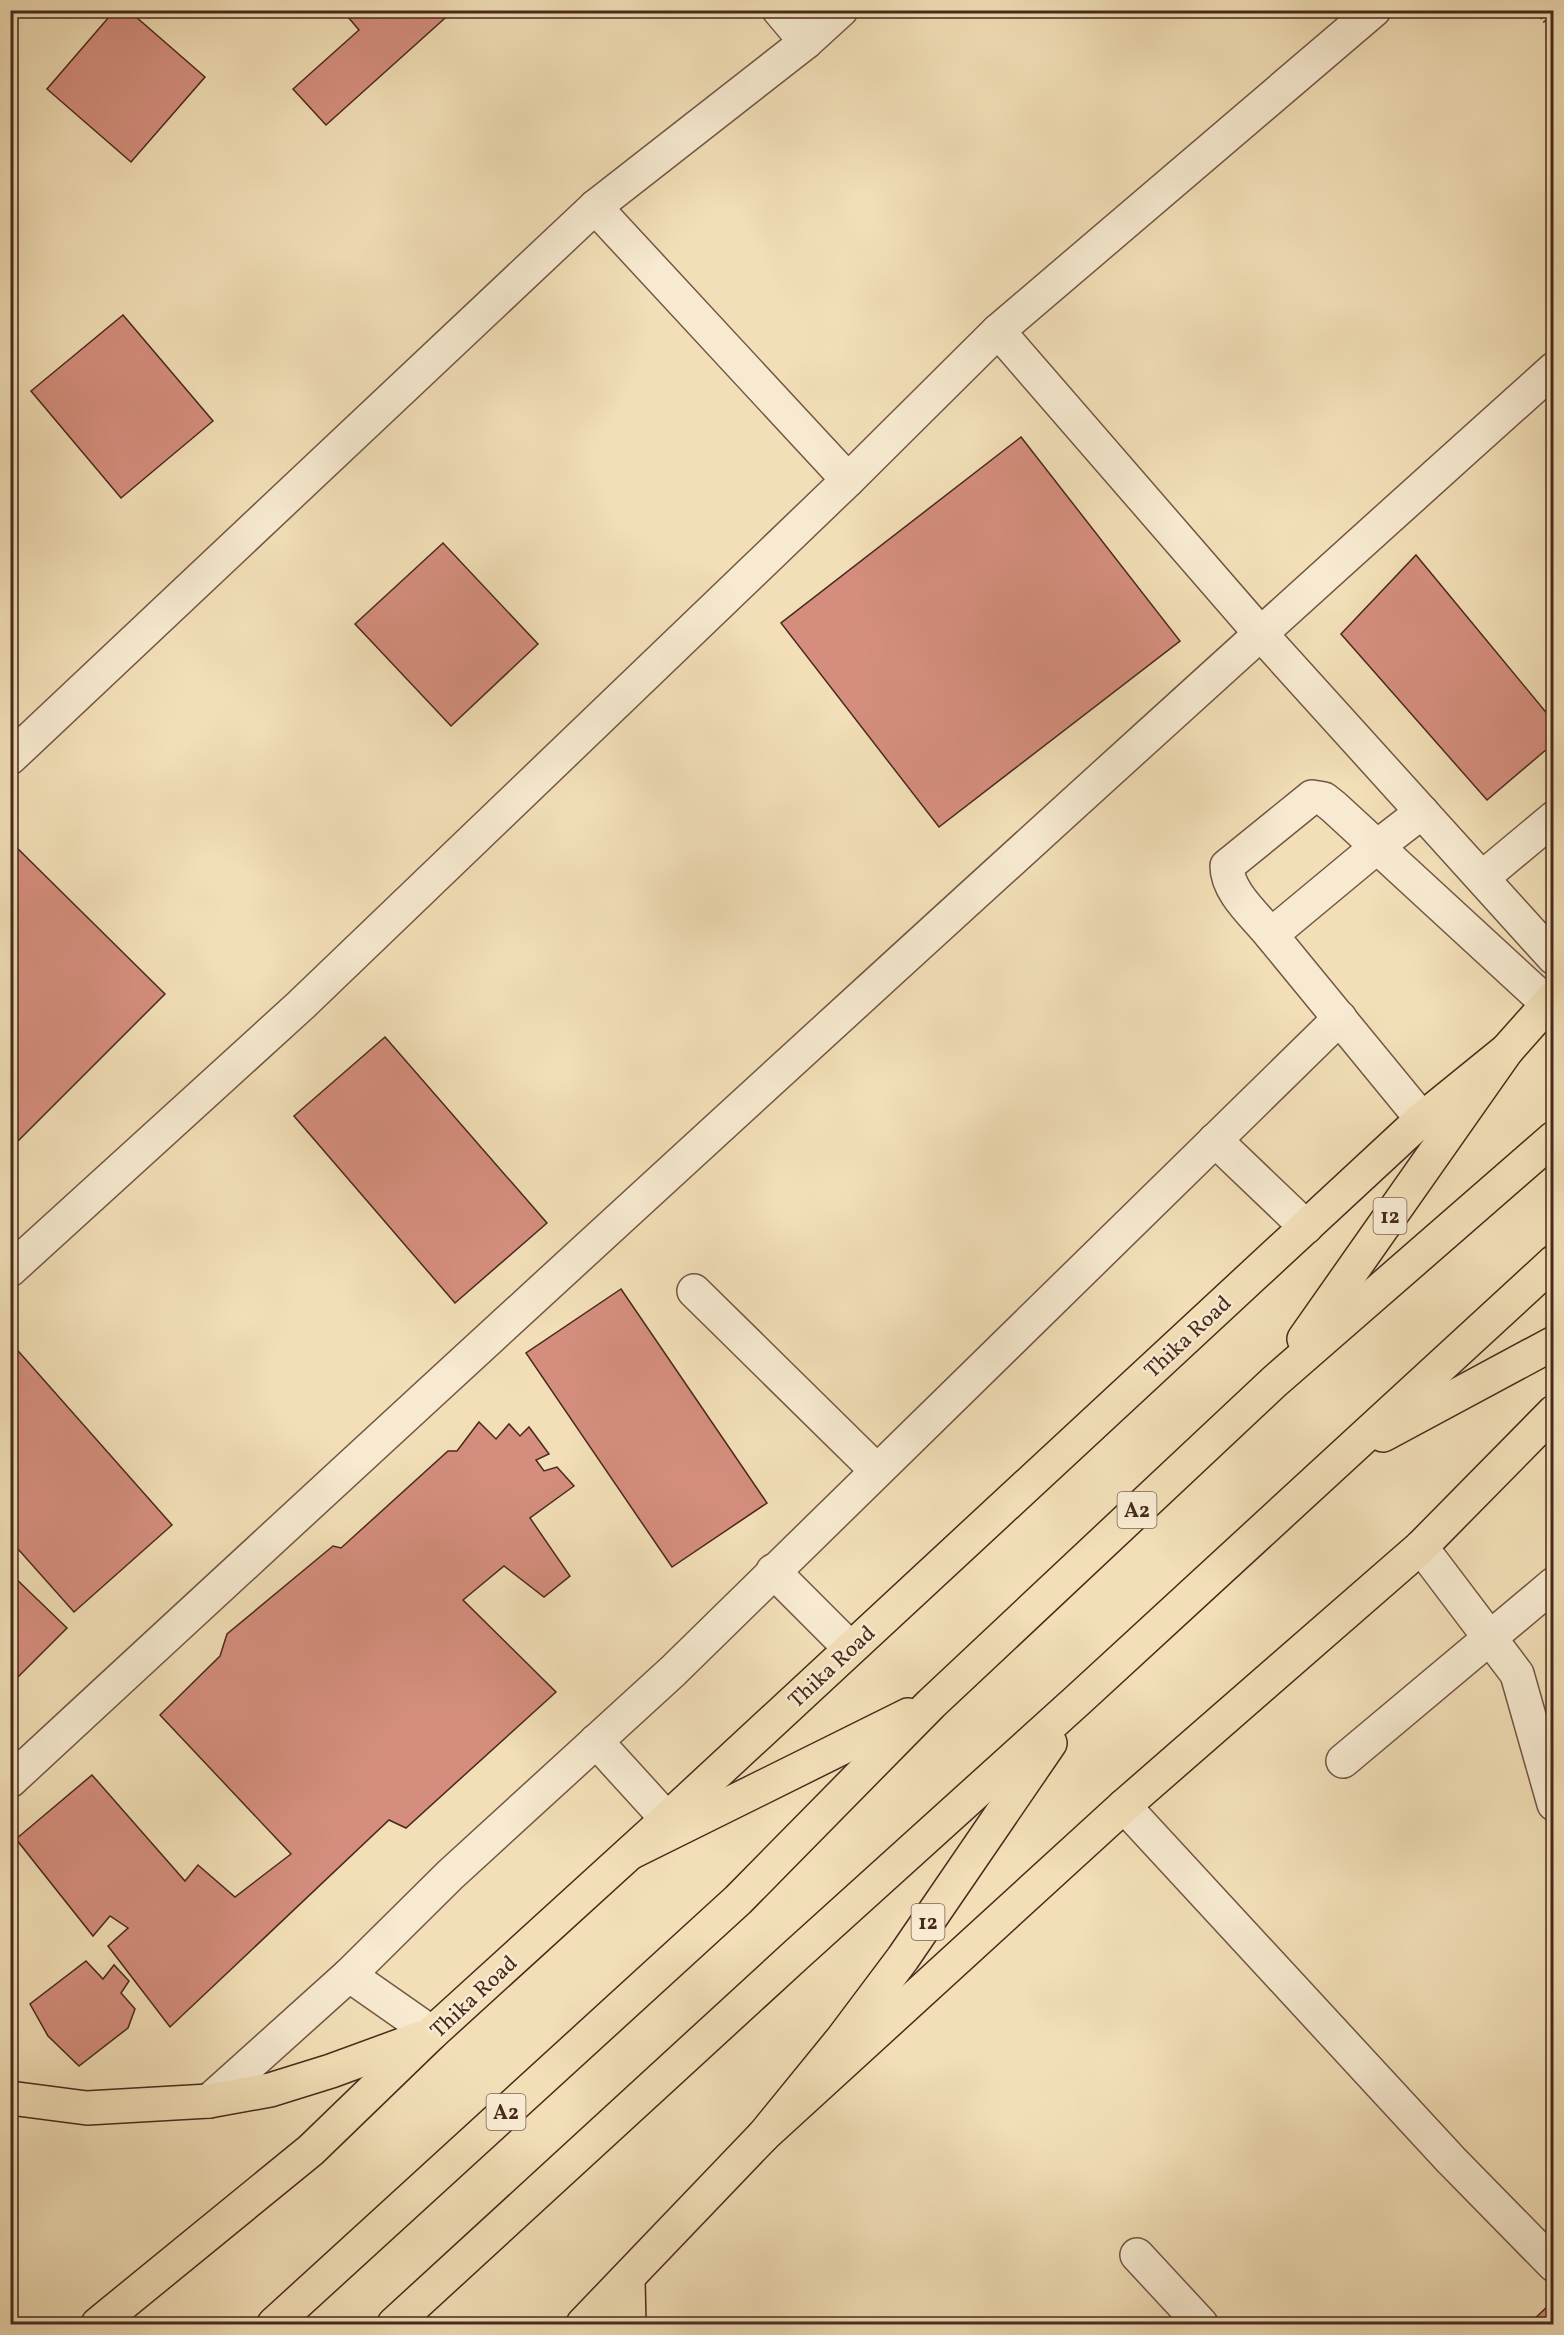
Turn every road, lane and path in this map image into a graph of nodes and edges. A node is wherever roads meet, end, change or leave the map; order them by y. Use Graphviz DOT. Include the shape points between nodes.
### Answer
graph roads {
  1 [pos="779,10"];
  2 [pos="841,10"];
  3 [pos="1374,10"];
  4 [pos="1536,10"];
  5 [pos="1554,33"];
  6 [pos="806,42"];
  7 [pos="595,207"];
  8 [pos="998,331"];
  9 [pos="1554,369"];
  10 [pos="848,480"];
  11 [pos="1260,633"];
  12 [pos="10,758"];
  13 [pos="1422,812"];
  14 [pos="1554,818"];
  15 [pos="1378,846"];
  16 [pos="1482,878"];
  17 [pos="1271,935"];
  18 [pos="1554,958"];
  19 [pos="1551,1000"];
  20 [pos="1340,1018"];
  21 [pos="1507,1050"];
  22 [pos="1422,1119"];
  23 [pos="1554,1138"];
  24 [pos="1215,1140"];
  25 [pos="1306,1227"];
  26 [pos="1554,1262"];
  27 [pos="10,1270"];
  28 [pos="694,1291"];
  29 [pos="1554,1343"];
  30 [pos="1274,1382"];
  31 [pos="1554,1412"];
  32 [pos="1340,1458"];
  33 [pos="876,1470"];
  34 [pos="1421,1546"];
  35 [pos="773,1572"];
  36 [pos="1554,1584"];
  37 [pos="1490,1638"];
  38 [pos="850,1648"];
  39 [pos="1079,1699"];
  40 [pos="931,1704"];
  41 [pos="596,1741"];
  42 [pos="1343,1761"];
  43 [pos="10,1781"];
  44 [pos="1554,1804"];
  45 [pos="1124,1806"];
  46 [pos="667,1819"];
  47 [pos="630,1853"];
  48 [pos="349,1975"];
  49 [pos="432,2033"];
  50 [pos="10,2098"];
  51 [pos="208,2101"];
  52 [pos="764,2136"];
  53 [pos="1137,2255"];
  54 [pos="1554,2265"];
  55 [pos="628,2280"];
  56 [pos="98,2325"];
  57 [pos="274,2325"];
  58 [pos="394,2325"];
  59 [pos="583,2325"];
  60 [pos="629,2325"];
  61 [pos="1201,2325"];
  1 -- 6 [label="street"];
  2 -- 6 [label="street"];
  3 -- 8 [label="street"];
  4 -- 5 [label="path"];
  6 -- 7 [label="street"];
  7 -- 10 [label="street"];
  7 -- 12 [label="street"];
  8 -- 10 [label="street"];
  8 -- 11 [label="street"];
  9 -- 11 [label="street"];
  10 -- 27 [label="street" via="301,1005"];
  11 -- 13 [label="street"];
  11 -- 43 [label="street" via="640,1198"];
  13 -- 15 [label="street"];
  13 -- 16 [label="street"];
  14 -- 16 [label="street"];
  15 -- 17 [label="street"];
  15 -- 17 [label="street" via="1334,807 1312,797 1227,866 1227,878 1233,888"];
  15 -- 19 [label="street"];
  16 -- 18 [label="street"];
  17 -- 20 [label="street"];
  19 -- 21 [label="main road, Thika Road"];
  20 -- 22 [label="street"];
  20 -- 24 [label="street"];
  21 -- 22 [label="main road, Thika Road"];
  21 -- 30 [label="main road, 12"];
  22 -- 25 [label="main road, Thika Road"];
  23 -- 30 [label="main road, A2"];
  24 -- 25 [label="street"];
  24 -- 33 [label="street"];
  25 -- 38 [label="main road, Thika Road"];
  26 -- 32 [label="main road"];
  28 -- 33 [label="street"];
  29 -- 32 [label="main road"];
  30 -- 40 [label="main road, A2"];
  31 -- 34 [label="main road"];
  32 -- 39 [label="main road"];
  33 -- 35 [label="street"];
  34 -- 37 [label="street"];
  34 -- 45 [label="main road"];
  35 -- 38 [label="street"];
  35 -- 41 [label="street"];
  36 -- 37 [label="street"];
  37 -- 42 [label="street"];
  37 -- 44 [label="street" via="1517,1674"];
  38 -- 46 [label="main road, Thika Road"];
  39 -- 52 [label="main road, 12" via="903,1958"];
  39 -- 58 [label="main road"];
  40 -- 47 [label="main road"];
  40 -- 57 [label="main road, A2" via="738,1900"];
  41 -- 46 [label="street"];
  41 -- 48 [label="street" via="450,1875"];
  45 -- 52 [label="main road"];
  45 -- 54 [label="street" via="1451,2160"];
  46 -- 47 [label="main road, Thika Road"];
  47 -- 49 [label="main road, Thika Road"];
  48 -- 49 [label="street"];
  48 -- 51 [label="street"];
  49 -- 51 [label="main road" via="270,2090"];
  49 -- 56 [label="main road, Thika Road" via="311,2150"];
  50 -- 51 [label="main road" via="87,2108"];
  52 -- 55 [label="main road"];
  53 -- 61 [label="street"];
  55 -- 59 [label="main road"];
  55 -- 60 [label="main road"];
}
